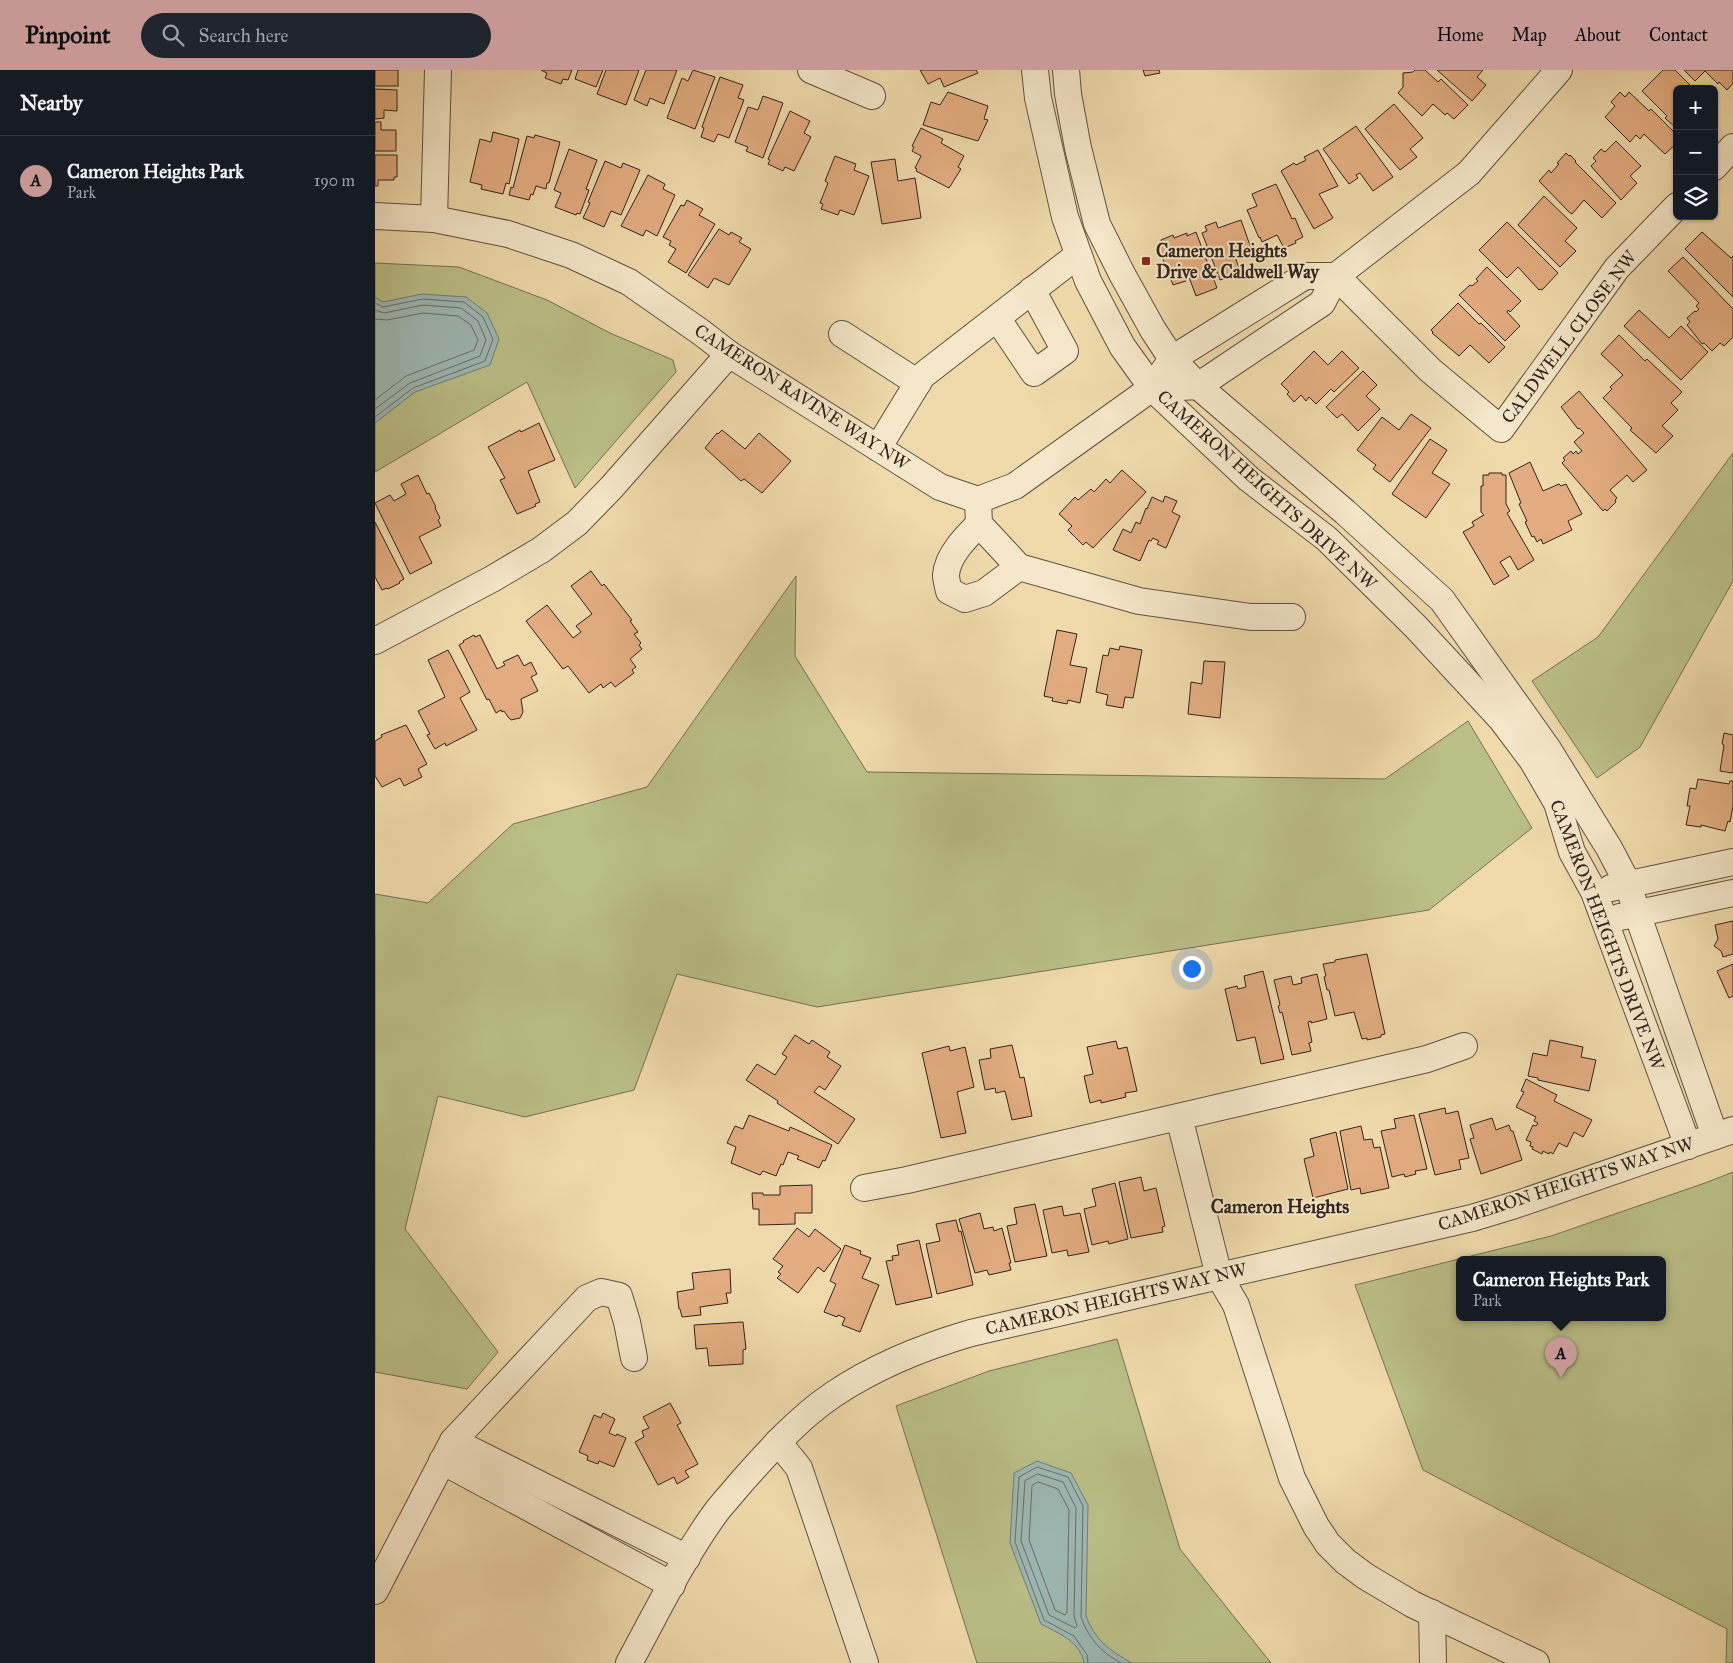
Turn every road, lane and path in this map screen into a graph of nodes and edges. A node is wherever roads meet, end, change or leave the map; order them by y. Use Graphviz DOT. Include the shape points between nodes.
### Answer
graph roads {
  1 [pos="438,70"];
  2 [pos="811,70"];
  3 [pos="1035,70"];
  4 [pos="1066,70"];
  5 [pos="1559,70"];
  6 [pos="873,96"];
  7 [pos="1733,147"];
  8 [pos="1718,163"];
  9 [pos="1673,210"];
  10 [pos="375,216"];
  11 [pos="434,219"];
  12 [pos="1078,255"];
  13 [pos="1336,276"];
  14 [pos="1032,290"];
  15 [pos="997,318"];
  16 [pos="842,334"];
  17 [pos="729,354"];
  18 [pos="1172,359"];
  19 [pos="918,382"];
  20 [pos="1198,386"];
  21 [pos="1153,388"];
  22 [pos="878,448"];
  23 [pos="978,512"];
  24 [pos="1019,567"];
  25 [pos="1292,617"];
  26 [pos="375,641"];
  27 [pos="1510,712"];
  28 [pos="1568,801"];
  29 [pos="1733,862"];
  30 [pos="1628,884"];
  31 [pos="1594,892"];
  32 [pos="1733,892"];
  33 [pos="1637,914"];
  34 [pos="1605,921"];
  35 [pos="1464,1046"];
  36 [pos="1179,1117"];
  37 [pos="1724,1133"];
  38 [pos="1688,1146"];
  39 [pos="864,1188"];
  40 [pos="1219,1276"];
  41 [pos="634,1358"];
  42 [pos="778,1442"];
  43 [pos="447,1451"];
  44 [pos="687,1558"];
  45 [pos="672,1585"];
  46 [pos="375,1591"];
  47 [pos="1432,1613"];
  48 [pos="629,1663"];
  49 [pos="865,1663"];
  50 [pos="1433,1663"];
  51 [pos="1536,1663"];
  1 -- 11 [label="street"];
  2 -- 6 [label="street"];
  3 -- 12 [label="street, CAMERON HEIGHTS DRIVE NW" via="1038,98 1065,217"];
  4 -- 18 [label="street, CAMERON HEIGHTS DRIVE NW" via="1078,148 1097,224 1121,274"];
  5 -- 13 [label="street" via="1469,173"];
  7 -- 8 [label="street"];
  9 -- 13 [label="street, CALDWELL CLOSE NW" via="1617,268 1501,429 1430,370"];
  10 -- 11 [label="street, CAMERON RAVINE WAY NW"];
  11 -- 17 [label="street, CAMERON RAVINE WAY NW" via="508,234 571,255 629,282"];
  12 -- 14 [label="street"];
  12 -- 21 [label="street, CAMERON HEIGHTS DRIVE NW" via="1087,281 1122,346"];
  13 -- 18 [label="street" via="1305,276"];
  13 -- 20 [label="street" via="1322,304"];
  14 -- 15 [label="street"];
  14 -- 15 [label="street" via="1065,351 1034,374"];
  15 -- 19 [label="street"];
  16 -- 19 [label="street"];
  17 -- 22 [label="street, CAMERON RAVINE WAY NW"];
  17 -- 26 [label="street" via="577,523 533,555"];
  18 -- 20 [label="street, CAMERON HEIGHTS DRIVE NW"];
  18 -- 21 [label="street"];
  19 -- 22 [label="street"];
  20 -- 21 [label="street"];
  20 -- 27 [label="street, CAMERON HEIGHTS DRIVE NW" via="1442,600"];
  21 -- 23 [label="street"];
  21 -- 27 [label="street, CAMERON HEIGHTS DRIVE NW" via="1249,479 1327,539 1415,626"];
  22 -- 23 [label="street, CAMERON RAVINE WAY NW"];
  23 -- 24 [label="street"];
  23 -- 24 [label="street" via="952,556 946,575 949,591 965,599 984,593"];
  24 -- 25 [label="street" via="1139,601 1251,616"];
  27 -- 28 [label="street, CAMERON HEIGHTS DRIVE NW" via="1548,749"];
  28 -- 30 [label="street, CAMERON HEIGHTS DRIVE NW"];
  28 -- 31 [label="street, CAMERON HEIGHTS DRIVE NW" via="1572,852"];
  29 -- 30 [label="street"];
  30 -- 31 [label="street"];
  30 -- 33 [label="street, CAMERON HEIGHTS DRIVE NW"];
  31 -- 34 [label="street, CAMERON HEIGHTS DRIVE NW"];
  32 -- 33 [label="street"];
  33 -- 34 [label="street"];
  33 -- 37 [label="street, CAMERON HEIGHTS DRIVE NW"];
  34 -- 38 [label="street, CAMERON HEIGHTS DRIVE NW"];
  35 -- 36 [label="street" via="1427,1059"];
  36 -- 39 [label="street"];
  36 -- 40 [label="street"];
  37 -- 38 [label="street, CAMERON HEIGHTS WAY NW"];
  38 -- 40 [label="street, CAMERON HEIGHTS WAY NW" via="1472,1218"];
  40 -- 42 [label="street, CAMERON HEIGHTS WAY NW" via="930,1345 881,1367 833,1395"];
  40 -- 47 [label="street" via="1236,1305 1292,1478 1316,1526 1345,1561 1405,1600"];
  41 -- 43 [label="street" via="619,1296 601,1292 587,1298"];
  42 -- 44 [label="street, CAMERON HEIGHTS WAY NW" via="714,1515"];
  42 -- 49 [label="street" via="799,1468"];
  43 -- 44 [label="street"];
  43 -- 45 [label="street"];
  43 -- 46 [label="street"];
  44 -- 45 [label="street, CAMERON HEIGHTS WAY NW"];
  45 -- 48 [label="street, CAMERON HEIGHTS WAY NW"];
  47 -- 50 [label="street"];
  47 -- 51 [label="street"];
}
